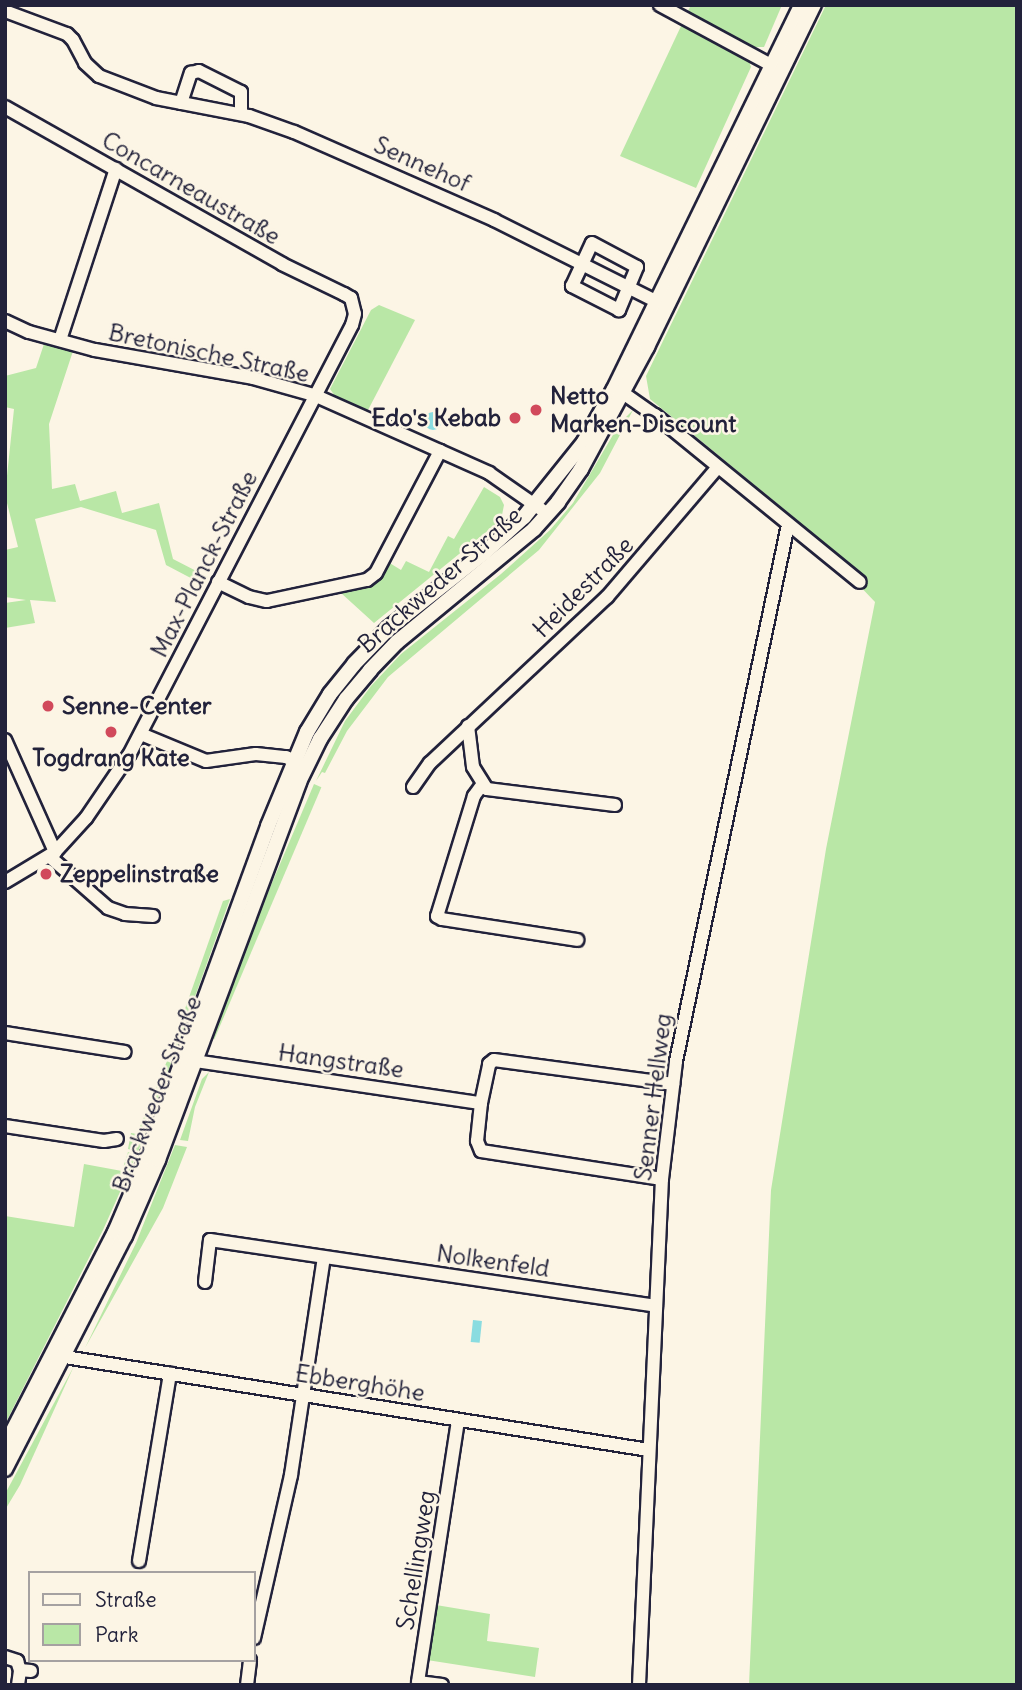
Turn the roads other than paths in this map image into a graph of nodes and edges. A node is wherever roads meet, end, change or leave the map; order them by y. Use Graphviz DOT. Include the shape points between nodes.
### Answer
graph roads {
  1 [pos="660,5"];
  2 [pos="801,5"];
  3 [pos="814,5"];
  4 [pos="5,11"];
  5 [pos="771,65"];
  6 [pos="181,103"];
  7 [pos="5,107"];
  8 [pos="241,114"];
  9 [pos="116,169"];
  10 [pos="581,264"];
  11 [pos="630,288"];
  12 [pos="656,301"];
  13 [pos="353,305"];
  14 [pos="5,321"];
  15 [pos="60,340"];
  16 [pos="624,393"];
  17 [pos="314,395"];
  18 [pos="440,451"];
  19 [pos="717,468"];
  20 [pos="535,505"];
  21 [pos="548,515"];
  22 [pos="788,525"];
  23 [pos="218,582"];
  24 [pos="860,582"];
  25 [pos="468,726"];
  26 [pos="141,734"];
  27 [pos="5,740"];
  28 [pos="300,763"];
  29 [pos="482,785"];
  30 [pos="413,787"];
  31 [pos="615,805"];
  32 [pos="53,855"];
  33 [pos="5,882"];
  34 [pos="153,916"];
  35 [pos="577,940"];
  36 [pos="5,1032"];
  37 [pos="125,1052"];
  38 [pos="195,1060"];
  39 [pos="673,1084"];
  40 [pos="481,1103"];
  41 [pos="5,1126"];
  42 [pos="117,1139"];
  43 [pos="662,1179"];
  44 [pos="324,1258"];
  45 [pos="205,1282"];
  46 [pos="656,1306"];
  47 [pos="65,1357"];
  48 [pos="170,1374"];
  49 [pos="302,1395"];
  50 [pos="458,1420"];
  51 [pos="5,1446"];
  52 [pos="649,1450"];
  53 [pos="5,1469"];
  54 [pos="139,1561"];
  55 [pos="256,1629"];
  56 [pos="5,1657"];
  57 [pos="250,1662"];
  58 [pos="18,1685"];
  59 [pos="247,1685"];
  60 [pos="442,1685"];
  61 [pos="639,1685"];
  1 -- 5 [label="street"];
  2 -- 5 [label="main road, Brackweder Straße"];
  3 -- 16 [label="main road, Brackweder Straße"];
  4 -- 6 [label="street, Sennehof" via="67,34 85,64 99,76"];
  5 -- 12 [label="main road, Brackweder Straße"];
  6 -- 8 [label="street, Sennehof"];
  6 -- 8 [label="street" via="191,74 199,71 241,92"];
  7 -- 9 [label="street, Concarneaustraße"];
  8 -- 10 [label="street, Sennehof" via="371,163"];
  9 -- 13 [label="street, Concarneaustraße" via="344,294"];
  9 -- 15 [label="street"];
  10 -- 11 [label="street, Sennehof"];
  10 -- 11 [label="street" via="595,244 637,267"];
  10 -- 11 [label="street" via="573,289 614,310 621,307"];
  11 -- 12 [label="street, Sennehof"];
  12 -- 20 [label="main road, Brackweder Straße" via="584,442"];
  13 -- 17 [label="street, Max-Planck-Straße" via="352,325"];
  14 -- 15 [label="street, Bretonische Straße"];
  15 -- 17 [label="street, Bretonische Straße" via="253,378"];
  16 -- 19 [label="street"];
  16 -- 21 [label="main road, Brackweder Straße" via="582,469"];
  17 -- 18 [label="street, Bretonische Straße"];
  17 -- 23 [label="street, Max-Planck-Straße"];
  18 -- 20 [label="street, Bretonische Straße" via="489,473"];
  18 -- 23 [label="street" via="376,573 367,580 267,601"];
  19 -- 22 [label="street"];
  19 -- 25 [label="street, Heidestraße" via="607,597"];
  20 -- 21 [label="street, Bretonische Straße"];
  20 -- 28 [label="main road, Brackweder Straße" via="484,553 389,628 354,664 330,694"];
  21 -- 28 [label="main road, Brackweder Straße" via="397,642 346,699"];
  22 -- 24 [label="street"];
  22 -- 39 [label="street, Senner Hellweg"];
  23 -- 26 [label="street, Max-Planck-Straße"];
  25 -- 29 [label="street" via="469,755"];
  25 -- 30 [label="street, Heidestraße"];
  26 -- 28 [label="street" via="205,761 256,754"];
  26 -- 32 [label="street, Max-Planck-Straße" via="102,796"];
  27 -- 32 [label="street"];
  28 -- 38 [label="main road, Brackweder Straße"];
  28 -- 51 [label="main road, Brackweder Straße" via="147,1157 109,1244"];
  29 -- 31 [label="street" via="503,793"];
  29 -- 35 [label="street" via="474,796 437,916"];
  32 -- 33 [label="street, Max-Planck-Straße"];
  32 -- 34 [label="street" via="108,908"];
  36 -- 37 [label="street"];
  38 -- 40 [label="street, Hangstraße"];
  38 -- 47 [label="main road, Brackweder Straße" via="125,1236"];
  39 -- 40 [label="street" via="494,1060 489,1064"];
  39 -- 43 [label="street, Senner Hellweg"];
  40 -- 43 [label="street" via="477,1141 481,1151"];
  41 -- 42 [label="street"];
  43 -- 46 [label="street, Senner Hellweg"];
  44 -- 45 [label="street, Nolkenfeld" via="210,1240"];
  44 -- 46 [label="street, Nolkenfeld"];
  44 -- 49 [label="street"];
  46 -- 52 [label="street, Senner Hellweg"];
  47 -- 48 [label="street, Ebberghöhe"];
  47 -- 53 [label="main road, Brackweder Straße"];
  48 -- 49 [label="street, Ebberghöhe"];
  48 -- 54 [label="street"];
  49 -- 50 [label="street, Ebberghöhe"];
  49 -- 55 [label="street" via="291,1475"];
  50 -- 52 [label="street, Ebberghöhe"];
  50 -- 60 [label="street, Schellingweg" via="418,1682"];
  52 -- 61 [label="street, Senner Hellweg"];
  56 -- 58 [label="street" via="26,1671"];
  57 -- 59 [label="street"];
}
